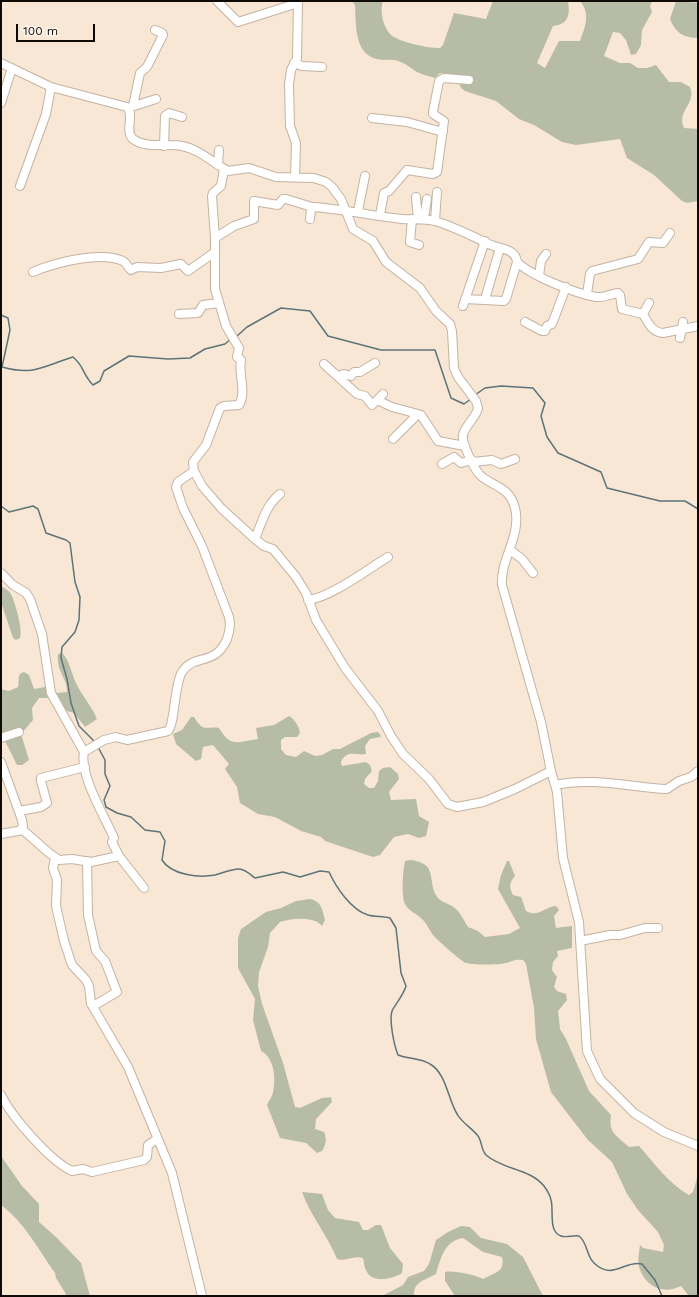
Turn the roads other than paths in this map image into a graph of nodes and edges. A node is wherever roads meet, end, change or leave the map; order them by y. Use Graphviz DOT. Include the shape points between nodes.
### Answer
graph roads {
  1 [pos="217,1"];
  2 [pos="298,2"];
  3 [pos="155,30"];
  4 [pos="1,62"];
  5 [pos="294,63"];
  6 [pos="322,67"];
  7 [pos="12,68"];
  8 [pos="469,80"];
  9 [pos="51,87"];
  10 [pos="156,99"];
  11 [pos="1,103"];
  12 [pos="131,107"];
  13 [pos="182,116"];
  14 [pos="372,118"];
  15 [pos="443,132"];
  16 [pos="164,146"];
  17 [pos="219,150"];
  18 [pos="221,167"];
  19 [pos="295,176"];
  20 [pos="365,176"];
  21 [pos="20,186"];
  22 [pos="437,192"];
  23 [pos="416,198"];
  24 [pos="426,198"];
  25 [pos="312,207"];
  26 [pos="345,210"];
  27 [pos="358,211"];
  28 [pos="380,215"];
  29 [pos="310,219"];
  30 [pos="418,219"];
  31 [pos="435,221"];
  32 [pos="670,233"];
  33 [pos="215,238"];
  34 [pos="485,241"];
  35 [pos="419,245"];
  36 [pos="500,248"];
  37 [pos="215,252"];
  38 [pos="546,254"];
  39 [pos="517,262"];
  40 [pos="33,272"];
  41 [pos="539,276"];
  42 [pos="566,287"];
  43 [pos="587,294"];
  44 [pos="485,299"];
  45 [pos="219,303"];
  46 [pos="649,303"];
  47 [pos="179,314"];
  48 [pos="643,314"];
  49 [pos="525,322"];
  50 [pos="683,326"];
  51 [pos="698,326"];
  52 [pos="680,338"];
  53 [pos="375,363"];
  54 [pos="324,364"];
  55 [pos="339,376"];
  56 [pos="383,394"];
  57 [pos="377,400"];
  58 [pos="418,414"];
  59 [pos="392,439"];
  60 [pos="465,446"];
  61 [pos="514,459"];
  62 [pos="473,463"];
  63 [pos="442,464"];
  64 [pos="194,471"];
  65 [pos="280,494"];
  66 [pos="255,539"];
  67 [pos="510,550"];
  68 [pos="388,557"];
  69 [pos="1,573"];
  70 [pos="533,573"];
  71 [pos="308,600"];
  72 [pos="19,732"];
  73 [pos="1,738"];
  74 [pos="84,752"];
  75 [pos="1,762"];
  76 [pos="85,767"];
  77 [pos="551,771"];
  78 [pos="698,771"];
  79 [pos="555,785"];
  80 [pos="19,811"];
  81 [pos="20,829"];
  82 [pos="1,834"];
  83 [pos="119,856"];
  84 [pos="55,858"];
  85 [pos="87,861"];
  86 [pos="144,888"];
  87 [pos="658,928"];
  88 [pos="580,941"];
  89 [pos="94,1006"];
  90 [pos="1,1094"];
  91 [pos="157,1139"];
  92 [pos="698,1146"];
  93 [pos="202,1296"];
  1 -- 2 [label="street" via="238,22"];
  2 -- 5 [label="street" via="297,59"];
  3 -- 12 [label="street" via="163,35 147,67 140,73"];
  4 -- 7 [label="street"];
  5 -- 6 [label="street"];
  5 -- 19 [label="street" via="290,76 290,126 296,143"];
  7 -- 9 [label="street"];
  7 -- 11 [label="street"];
  8 -- 15 [label="street" via="444,78 439,81 433,113 443,120"];
  9 -- 12 [label="street"];
  9 -- 21 [label="street" via="46,114"];
  10 -- 12 [label="street"];
  12 -- 16 [label="street" via="129,132 132,138"];
  13 -- 16 [label="street" via="169,113 165,116"];
  14 -- 15 [label="street" via="407,122"];
  15 -- 28 [label="street" via="436,174 407,170 384,194"];
  16 -- 18 [label="street" via="182,146 196,151"];
  17 -- 18 [label="street"];
  18 -- 19 [label="street" via="231,171 249,168 276,176"];
  18 -- 33 [label="street" via="222,186 212,194"];
  19 -- 26 [label="street" via="326,182 332,187"];
  20 -- 27 [label="street"];
  22 -- 31 [label="street"];
  23 -- 30 [label="street"];
  24 -- 30 [label="street"];
  25 -- 26 [label="street"];
  25 -- 29 [label="street"];
  25 -- 33 [label="street" via="286,199 278,205 254,201 254,219 234,226"];
  26 -- 27 [label="street"];
  26 -- 60 [label="street" via="353,229 373,241 386,262 420,288 436,311 450,324 454,368 476,401 477,411 463,434"];
  27 -- 28 [label="street"];
  28 -- 30 [label="street"];
  30 -- 31 [label="street"];
  30 -- 35 [label="street" via="410,242"];
  31 -- 34 [label="street"];
  32 -- 43 [label="street" via="663,243 649,242 638,259 592,271"];
  33 -- 37 [label="street"];
  34 -- 36 [label="street"];
  34 -- 44 [label="street" via="464,302"];
  36 -- 39 [label="street" via="515,254"];
  36 -- 44 [label="street"];
  37 -- 40 [label="street" via="188,271 181,264 161,268 136,267 131,270 125,262 104,256 53,264"];
  37 -- 45 [label="street" via="215,289"];
  38 -- 41 [label="street" via="541,261"];
  39 -- 41 [label="street"];
  39 -- 44 [label="street" via="506,299"];
  41 -- 42 [label="street"];
  42 -- 43 [label="street"];
  42 -- 49 [label="street" via="552,324 547,326 545,331"];
  43 -- 48 [label="street" via="602,297 618,293 622,309"];
  45 -- 47 [label="street" via="203,305 198,313"];
  45 -- 64 [label="street" via="239,348 237,357 241,360 239,374 242,381 240,402 238,405 220,408 206,445 193,462"];
  46 -- 48 [label="street"];
  48 -- 50 [label="street" via="654,330 663,333 671,335"];
  50 -- 51 [label="street"];
  50 -- 52 [label="street"];
  53 -- 55 [label="street" via="360,372 354,372 351,376"];
  54 -- 55 [label="street"];
  55 -- 57 [label="street" via="357,394 365,396 372,405"];
  56 -- 57 [label="street"];
  57 -- 58 [label="street"];
  58 -- 59 [label="street"];
  58 -- 60 [label="street" via="438,441"];
  60 -- 62 [label="street"];
  61 -- 62 [label="street" via="501,464 492,460"];
  62 -- 63 [label="street" via="462,464 454,457"];
  62 -- 67 [label="street" via="481,476 500,487 515,506 517,522"];
  64 -- 66 [label="street" via="202,486 222,509"];
  64 -- 74 [label="street" via="178,482 176,487 229,618 227,637 220,652 190,664 182,672 171,728 168,731 127,740 116,737 97,743"];
  65 -- 66 [label="street" via="266,509"];
  66 -- 71 [label="street" via="273,549 284,560"];
  67 -- 70 [label="street" via="522,559"];
  67 -- 77 [label="street" via="501,577 503,593 541,722"];
  68 -- 71 [label="street" via="336,590"];
  69 -- 74 [label="street" via="13,586 26,592 30,599 42,634 51,693"];
  71 -- 77 [label="street" via="316,620 344,666 378,711 398,746 450,806 462,807 483,802"];
  72 -- 73 [label="street"];
  74 -- 76 [label="street"];
  75 -- 80 [label="street"];
  76 -- 80 [label="street" via="41,778 48,803"];
  76 -- 83 [label="street"];
  77 -- 79 [label="street"];
  78 -- 79 [label="street" via="667,789 593,781"];
  79 -- 88 [label="street" via="563,858 578,916"];
  80 -- 81 [label="street" via="23,824"];
  81 -- 82 [label="street"];
  81 -- 84 [label="street"];
  83 -- 85 [label="street"];
  83 -- 86 [label="street"];
  84 -- 85 [label="street"];
  84 -- 89 [label="street" via="53,868 57,880 56,906 64,941 72,965 89,986 91,1004"];
  85 -- 89 [label="street" via="88,915 94,945 96,953 105,961 118,992"];
  87 -- 88 [label="street" via="645,928"];
  88 -- 92 [label="street" via="587,1051 600,1079 634,1113 664,1132"];
  89 -- 91 [label="street" via="128,1067"];
  90 -- 91 [label="street" via="23,1128 72,1171 83,1169 92,1172 144,1160 148,1145"];
  91 -- 93 [label="street" via="173,1177"];
}
